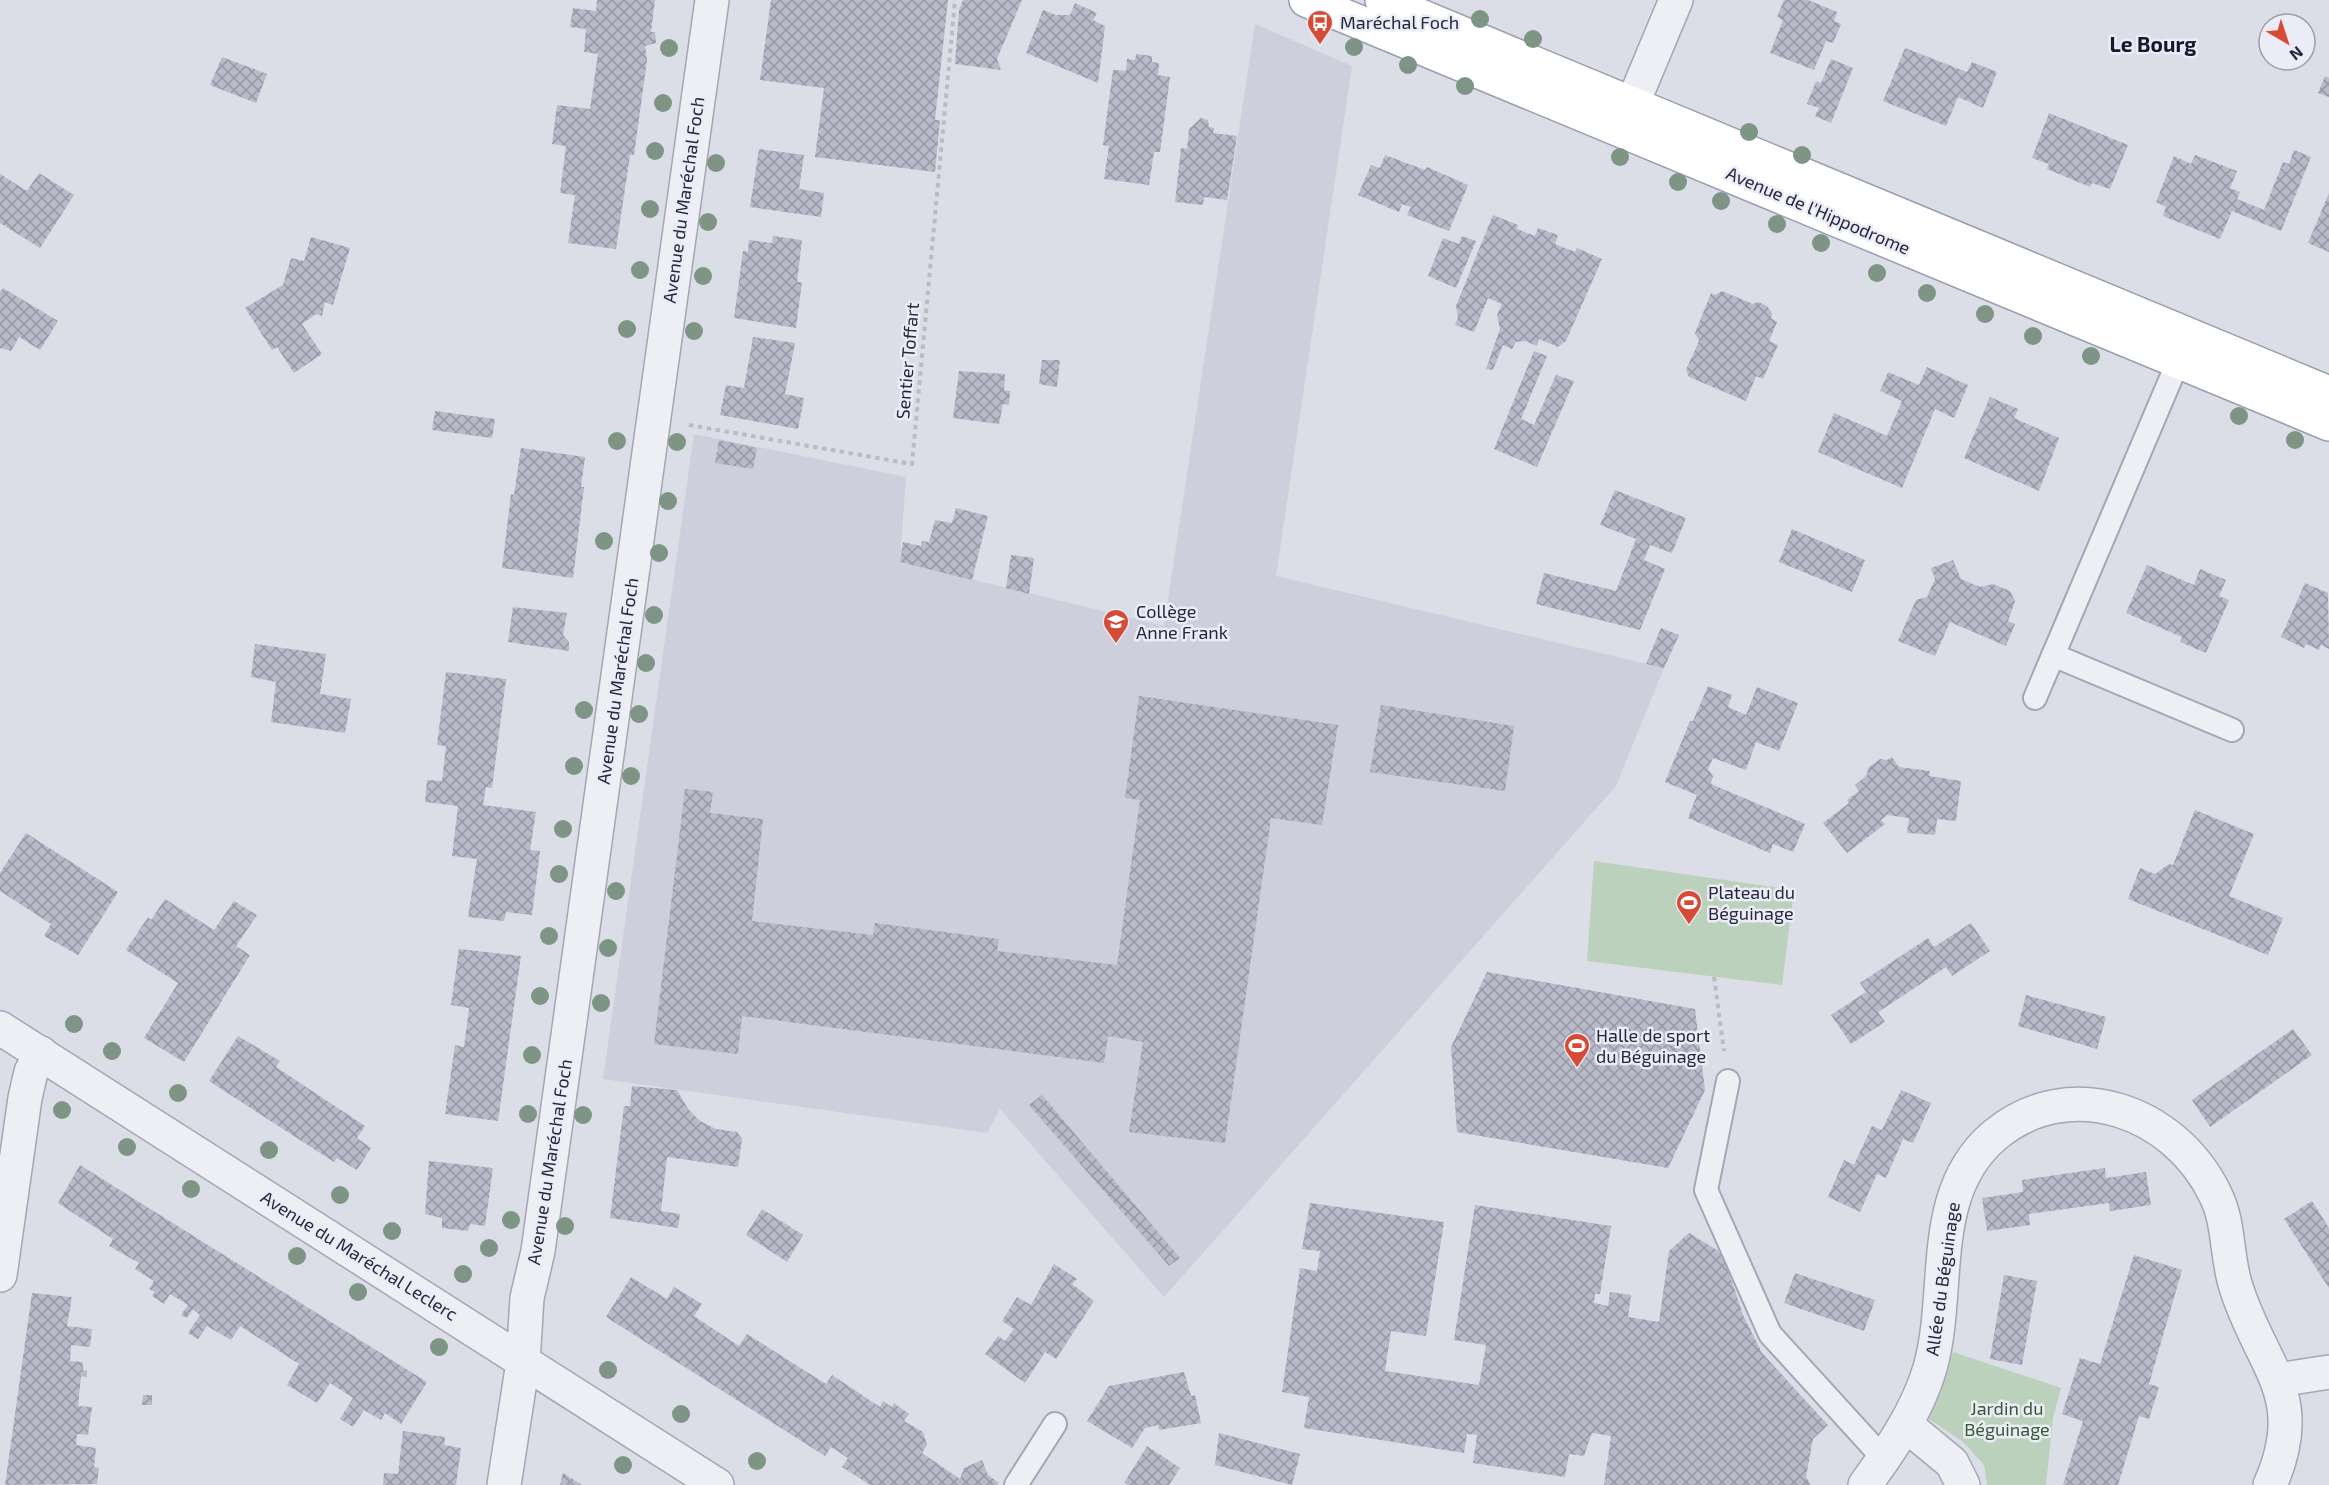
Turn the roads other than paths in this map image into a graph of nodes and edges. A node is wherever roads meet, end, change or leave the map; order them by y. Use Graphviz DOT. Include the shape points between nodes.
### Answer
graph roads {
  1 [pos="712,0"];
  2 [pos="1306,0"];
  3 [pos="1382,0"];
  4 [pos="1676,0"];
  5 [pos="1628,116"];
  6 [pos="2184,348"];
  7 [pos="2329,393"];
  8 [pos="2329,424"];
  9 [pos="2053,655"];
  10 [pos="2035,698"];
  11 [pos="2232,730"];
  12 [pos="0,1028"];
  13 [pos="41,1053"];
  14 [pos="1728,1081"];
  15 [pos="0,1275"];
  16 [pos="523,1362"];
  17 [pos="2329,1372"];
  18 [pos="2278,1380"];
  19 [pos="1055,1424"];
  20 [pos="1906,1425"];
  21 [pos="1875,1472"];
  22 [pos="504,1485"];
  23 [pos="717,1485"];
  24 [pos="1016,1485"];
  25 [pos="1964,1485"];
  26 [pos="2270,1485"];
  1 -- 16 [label="street, Avenue du Maréchal Foch" via="538,1251 527,1298"];
  2 -- 5 [label="main road, Avenue de l'Hippodrome"];
  3 -- 5 [label="main road, Avenue de l'Hippodrome"];
  4 -- 5 [label="street"];
  5 -- 6 [label="main road, Avenue de l'Hippodrome"];
  6 -- 7 [label="main road, Avenue de l'Hippodrome"];
  6 -- 8 [label="main road, Avenue de l'Hippodrome"];
  6 -- 9 [label="lane"];
  9 -- 10 [label="lane"];
  9 -- 11 [label="lane"];
  12 -- 13 [label="street, Avenue du Maréchal Leclerc"];
  13 -- 15 [label="street" via="25,1098"];
  13 -- 16 [label="street, Avenue du Maréchal Leclerc"];
  14 -- 21 [label="lane" via="1706,1190 1770,1334"];
  16 -- 22 [label="street, Avenue du Maréchal Foch"];
  16 -- 23 [label="street, Avenue du Maréchal Leclerc"];
  17 -- 18 [label="street"];
  18 -- 20 [label="street, Allée du Béguinage" via="2235,1286 2224,1215 2217,1196 2196,1163 2171,1138 2132,1113 2081,1104 2055,1106 2011,1122 1973,1158 1959,1182 1945,1234 1937,1339"];
  18 -- 26 [label="street, Allée du Béguinage" via="2285,1401 2285,1434"];
  19 -- 24 [label="lane"];
  20 -- 21 [label="street, Allée du Béguinage"];
  20 -- 25 [label="street" via="1952,1463"];
}
